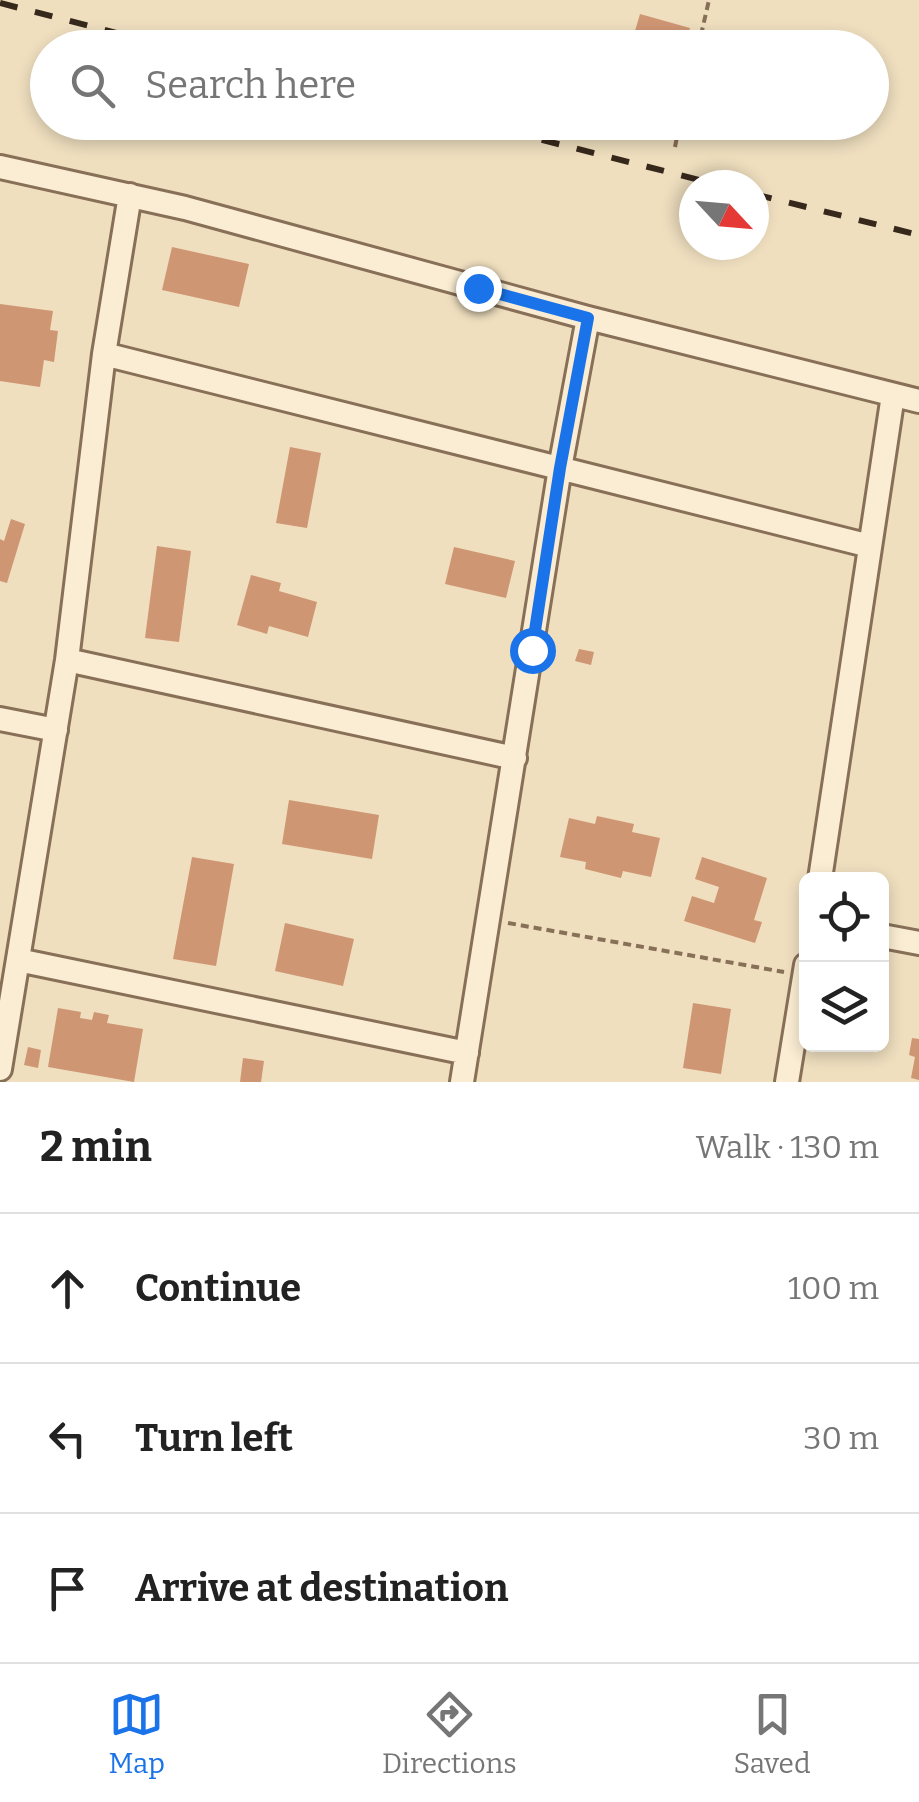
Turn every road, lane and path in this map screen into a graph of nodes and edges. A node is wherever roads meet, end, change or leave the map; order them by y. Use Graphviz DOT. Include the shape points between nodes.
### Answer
graph roads {
  1 [pos="708,0"];
  2 [pos="702,30"];
  3 [pos="676,140"];
  4 [pos="675,147"];
  5 [pos="0,167"];
  6 [pos="130,195"];
  7 [pos="588,318"];
  8 [pos="104,354"];
  9 [pos="894,395"];
  10 [pos="919,402"];
  11 [pos="560,468"];
  12 [pos="870,546"];
  13 [pos="68,660"];
  14 [pos="0,719"];
  15 [pos="56,730"];
  16 [pos="516,758"];
  17 [pos="821,872"];
  18 [pos="488,920"];
  19 [pos="889,937"];
  20 [pos="919,942"];
  21 [pos="18,960"];
  22 [pos="799,970"];
  23 [pos="799,1012"];
  24 [pos="467,1053"];
  25 [pos="0,1069"];
  26 [pos="462,1082"];
  27 [pos="787,1082"];
  1 -- 2 [label="path"];
  3 -- 4 [label="path"];
  5 -- 6 [label="street"];
  6 -- 7 [label="street"];
  6 -- 8 [label="street"];
  7 -- 9 [label="street"];
  7 -- 11 [label="street"];
  8 -- 11 [label="street"];
  8 -- 13 [label="street"];
  9 -- 10 [label="street"];
  9 -- 12 [label="street"];
  11 -- 12 [label="street"];
  11 -- 16 [label="street"];
  12 -- 17 [label="street"];
  13 -- 15 [label="street"];
  13 -- 16 [label="street"];
  14 -- 15 [label="street"];
  15 -- 21 [label="street"];
  16 -- 18 [label="street"];
  18 -- 22 [label="path"];
  18 -- 24 [label="street"];
  19 -- 20 [label="street"];
  21 -- 24 [label="street"];
  21 -- 25 [label="street"];
  23 -- 27 [label="street"];
  24 -- 26 [label="street"];
}
